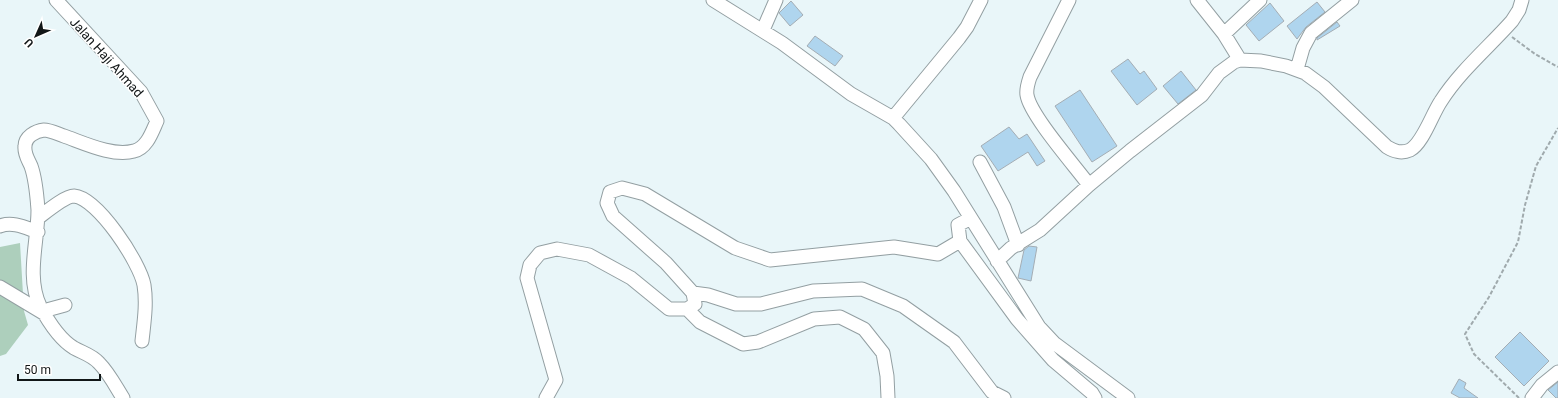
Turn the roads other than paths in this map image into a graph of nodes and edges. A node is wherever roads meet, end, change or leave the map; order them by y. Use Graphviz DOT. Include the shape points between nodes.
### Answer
graph roads {
  1 [pos="56,0"];
  2 [pos="713,0"];
  3 [pos="776,0"];
  4 [pos="981,0"];
  5 [pos="1069,0"];
  6 [pos="1197,0"];
  7 [pos="1260,0"];
  8 [pos="1352,0"];
  9 [pos="1522,0"];
  10 [pos="763,30"];
  11 [pos="1224,34"];
  12 [pos="1240,60"];
  13 [pos="1297,69"];
  14 [pos="893,118"];
  15 [pos="980,162"];
  16 [pos="1089,184"];
  17 [pos="38,218"];
  18 [pos="971,218"];
  19 [pos="0,226"];
  20 [pos="38,232"];
  21 [pos="960,241"];
  22 [pos="1018,245"];
  23 [pos="997,261"];
  24 [pos="0,287"];
  25 [pos="693,293"];
  26 [pos="65,305"];
  27 [pos="686,309"];
  28 [pos="44,313"];
  29 [pos="142,341"];
  30 [pos="1558,372"];
  31 [pos="123,398"];
  32 [pos="546,398"];
  33 [pos="888,398"];
  34 [pos="1004,398"];
  35 [pos="1095,398"];
  36 [pos="1128,398"];
  37 [pos="1532,398"];
  1 -- 17 [label="street, Jalan Haji Ahmad" via="141,92 157,121 144,145 134,151 113,152 44,130 30,135 24,144 36,186"];
  2 -- 10 [label="street"];
  3 -- 10 [label="street"];
  4 -- 14 [label="street" via="959,38"];
  5 -- 16 [label="street" via="1030,77 1027,95 1030,106 1038,118"];
  6 -- 11 [label="street"];
  7 -- 11 [label="street"];
  8 -- 13 [label="street" via="1311,33 1302,48"];
  9 -- 13 [label="street" via="1515,15 1503,30 1442,99 1417,143 1403,152 1387,147 1324,87"];
  10 -- 14 [label="street" via="851,94"];
  11 -- 12 [label="street"];
  12 -- 13 [label="street" via="1261,61"];
  12 -- 16 [label="street" via="1213,79 1202,96"];
  14 -- 18 [label="street" via="931,159"];
  15 -- 22 [label="street" via="1004,207"];
  16 -- 22 [label="street" via="1040,230"];
  17 -- 20 [label="street, Jalan Haji Ahmad"];
  17 -- 29 [label="street" via="73,196 90,204 109,222 130,256 143,284 145,312"];
  18 -- 21 [label="street" via="958,225"];
  18 -- 23 [label="street"];
  19 -- 20 [label="street" via="14,225"];
  20 -- 28 [label="street, Jalan Haji Ahmad" via="33,278"];
  21 -- 25 [label="street" via="938,254 894,247 770,260 735,248 645,194 622,188 610,192 607,203 613,216 666,263"];
  21 -- 35 [label="street" via="1017,320 1053,360"];
  22 -- 23 [label="street"];
  23 -- 36 [label="street" via="1046,336"];
  24 -- 28 [label="street"];
  25 -- 27 [label="street" via="695,304"];
  25 -- 34 [label="street" via="736,304 761,304 813,291 862,289 903,306 954,342 992,392"];
  26 -- 28 [label="street"];
  27 -- 32 [label="street" via="669,309 631,278 589,255 557,249 540,253 530,265 526,278 556,380"];
  27 -- 33 [label="street" via="700,322 743,344 758,342 814,319 840,317 864,329 883,353"];
  28 -- 31 [label="street, Jalan Haji Ahmad" via="64,340 100,363"];
  30 -- 37 [label="street" via="1542,385"];
}
